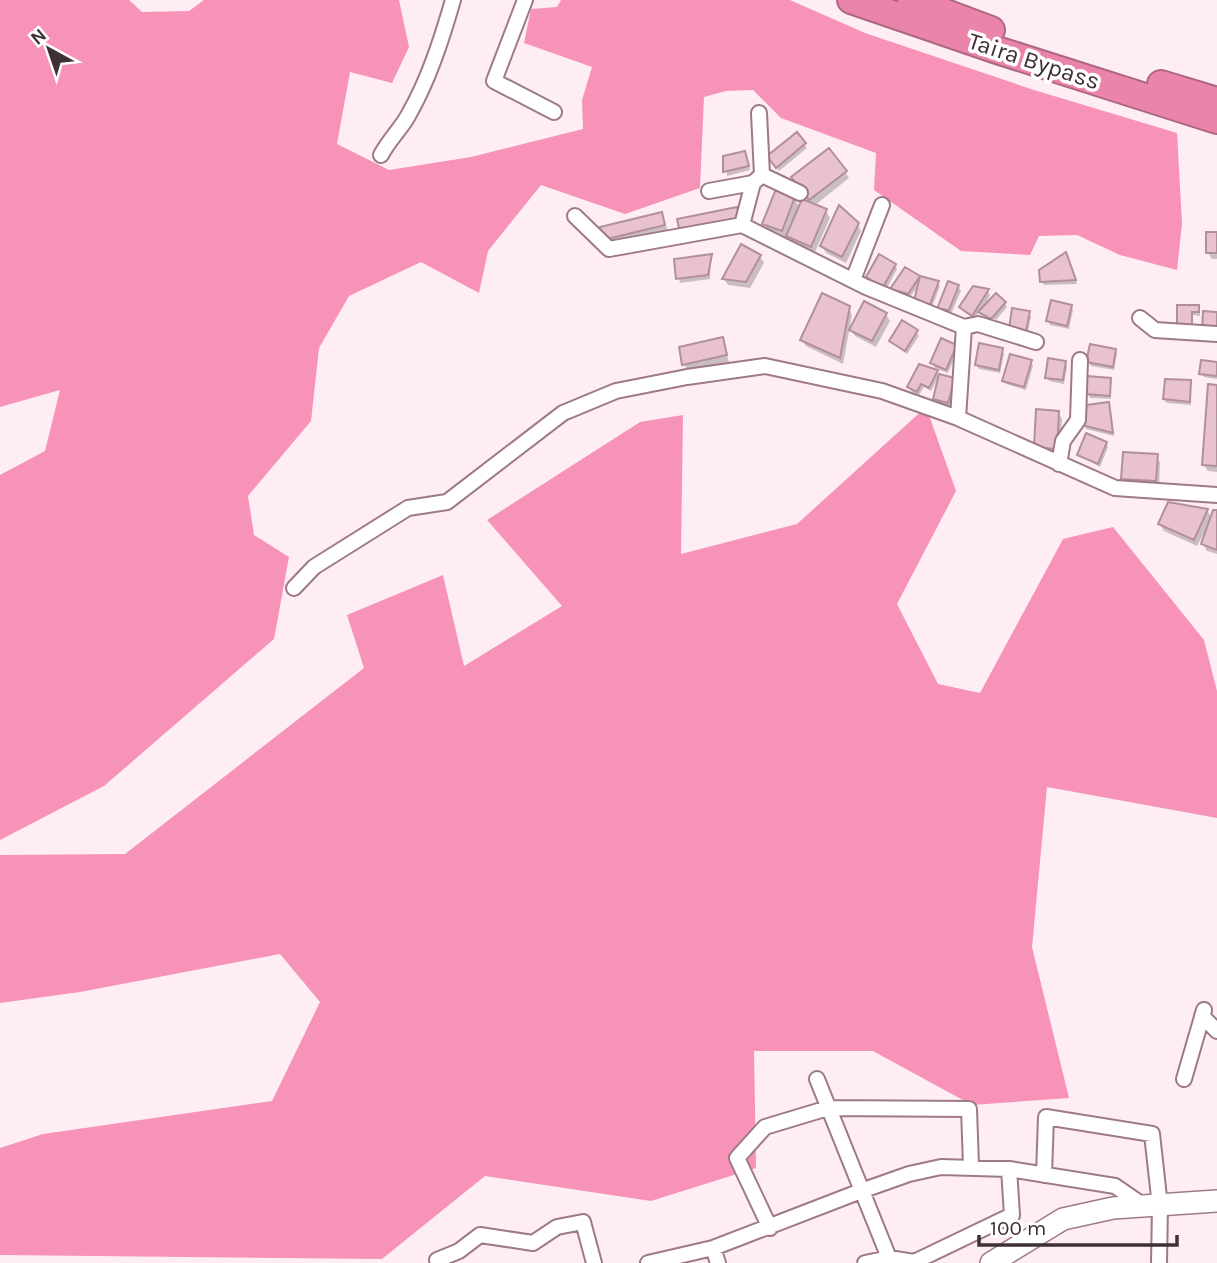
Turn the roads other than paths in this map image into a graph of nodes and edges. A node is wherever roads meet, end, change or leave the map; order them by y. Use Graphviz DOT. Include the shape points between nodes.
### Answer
graph roads {
  1 [pos="453,0"];
  2 [pos="525,0"];
  3 [pos="851,0"];
  4 [pos="911,0"];
  5 [pos="1217,101"];
  6 [pos="554,112"];
  7 [pos="759,113"];
  8 [pos="1217,120"];
  9 [pos="381,155"];
  10 [pos="757,179"];
  11 [pos="709,191"];
  12 [pos="800,193"];
  13 [pos="882,205"];
  14 [pos="575,216"];
  15 [pos="742,225"];
  16 [pos="853,280"];
  17 [pos="1140,318"];
  18 [pos="964,327"];
  19 [pos="1217,334"];
  20 [pos="1036,342"];
  21 [pos="1080,360"];
  22 [pos="958,418"];
  23 [pos="1059,464"];
  24 [pos="1217,495"];
  25 [pos="295,588"];
  26 [pos="1217,1031"];
  27 [pos="817,1079"];
  28 [pos="1184,1079"];
  29 [pos="828,1108"];
  30 [pos="971,1166"];
  31 [pos="1009,1169"];
  32 [pos="1044,1175"];
  33 [pos="861,1191"];
  34 [pos="1217,1201"];
  35 [pos="1153,1207"];
  36 [pos="770,1228"];
  37 [pos="713,1248"];
  38 [pos="888,1258"];
  39 [pos="438,1263"];
  40 [pos="594,1263"];
  41 [pos="648,1263"];
  42 [pos="718,1263"];
  43 [pos="865,1263"];
  44 [pos="991,1263"];
  45 [pos="1159,1263"];
  1 -- 9 [label="street" via="408,116"];
  2 -- 6 [label="street" via="494,81"];
  3 -- 8 [label="highway, Taira Bypass"];
  4 -- 5 [label="highway, Taira Bypass"];
  7 -- 10 [label="street"];
  10 -- 11 [label="street"];
  10 -- 12 [label="street"];
  10 -- 15 [label="street"];
  13 -- 16 [label="street"];
  14 -- 15 [label="street" via="608,249"];
  15 -- 16 [label="street"];
  16 -- 18 [label="street"];
  17 -- 19 [label="street" via="1155,330"];
  18 -- 20 [label="street" via="978,324"];
  18 -- 22 [label="street"];
  21 -- 23 [label="street" via="1078,419 1063,441"];
  22 -- 23 [label="street"];
  22 -- 25 [label="street" via="882,391 765,366 616,391 562,413 447,502 408,508 314,567"];
  23 -- 24 [label="street" via="1115,488"];
  26 -- 28 [label="street" via="1203,1013"];
  27 -- 29 [label="street"];
  29 -- 30 [label="street" via="969,1109"];
  29 -- 33 [label="street"];
  29 -- 36 [label="street" via="765,1127 737,1158"];
  30 -- 31 [label="street"];
  30 -- 33 [label="street" via="920,1171"];
  31 -- 32 [label="street"];
  31 -- 38 [label="street" via="1012,1214 914,1262"];
  32 -- 35 [label="street" via="1115,1186"];
  32 -- 35 [label="street" via="1046,1117 1152,1133"];
  33 -- 36 [label="street"];
  33 -- 38 [label="street"];
  34 -- 35 [label="street"];
  35 -- 44 [label="street" via="1113,1208 1063,1219"];
  35 -- 45 [label="street"];
  36 -- 37 [label="street"];
  37 -- 41 [label="street"];
  37 -- 42 [label="street"];
  38 -- 43 [label="street"];
  39 -- 40 [label="street" via="480,1235 533,1243 557,1227 583,1222"];
}
